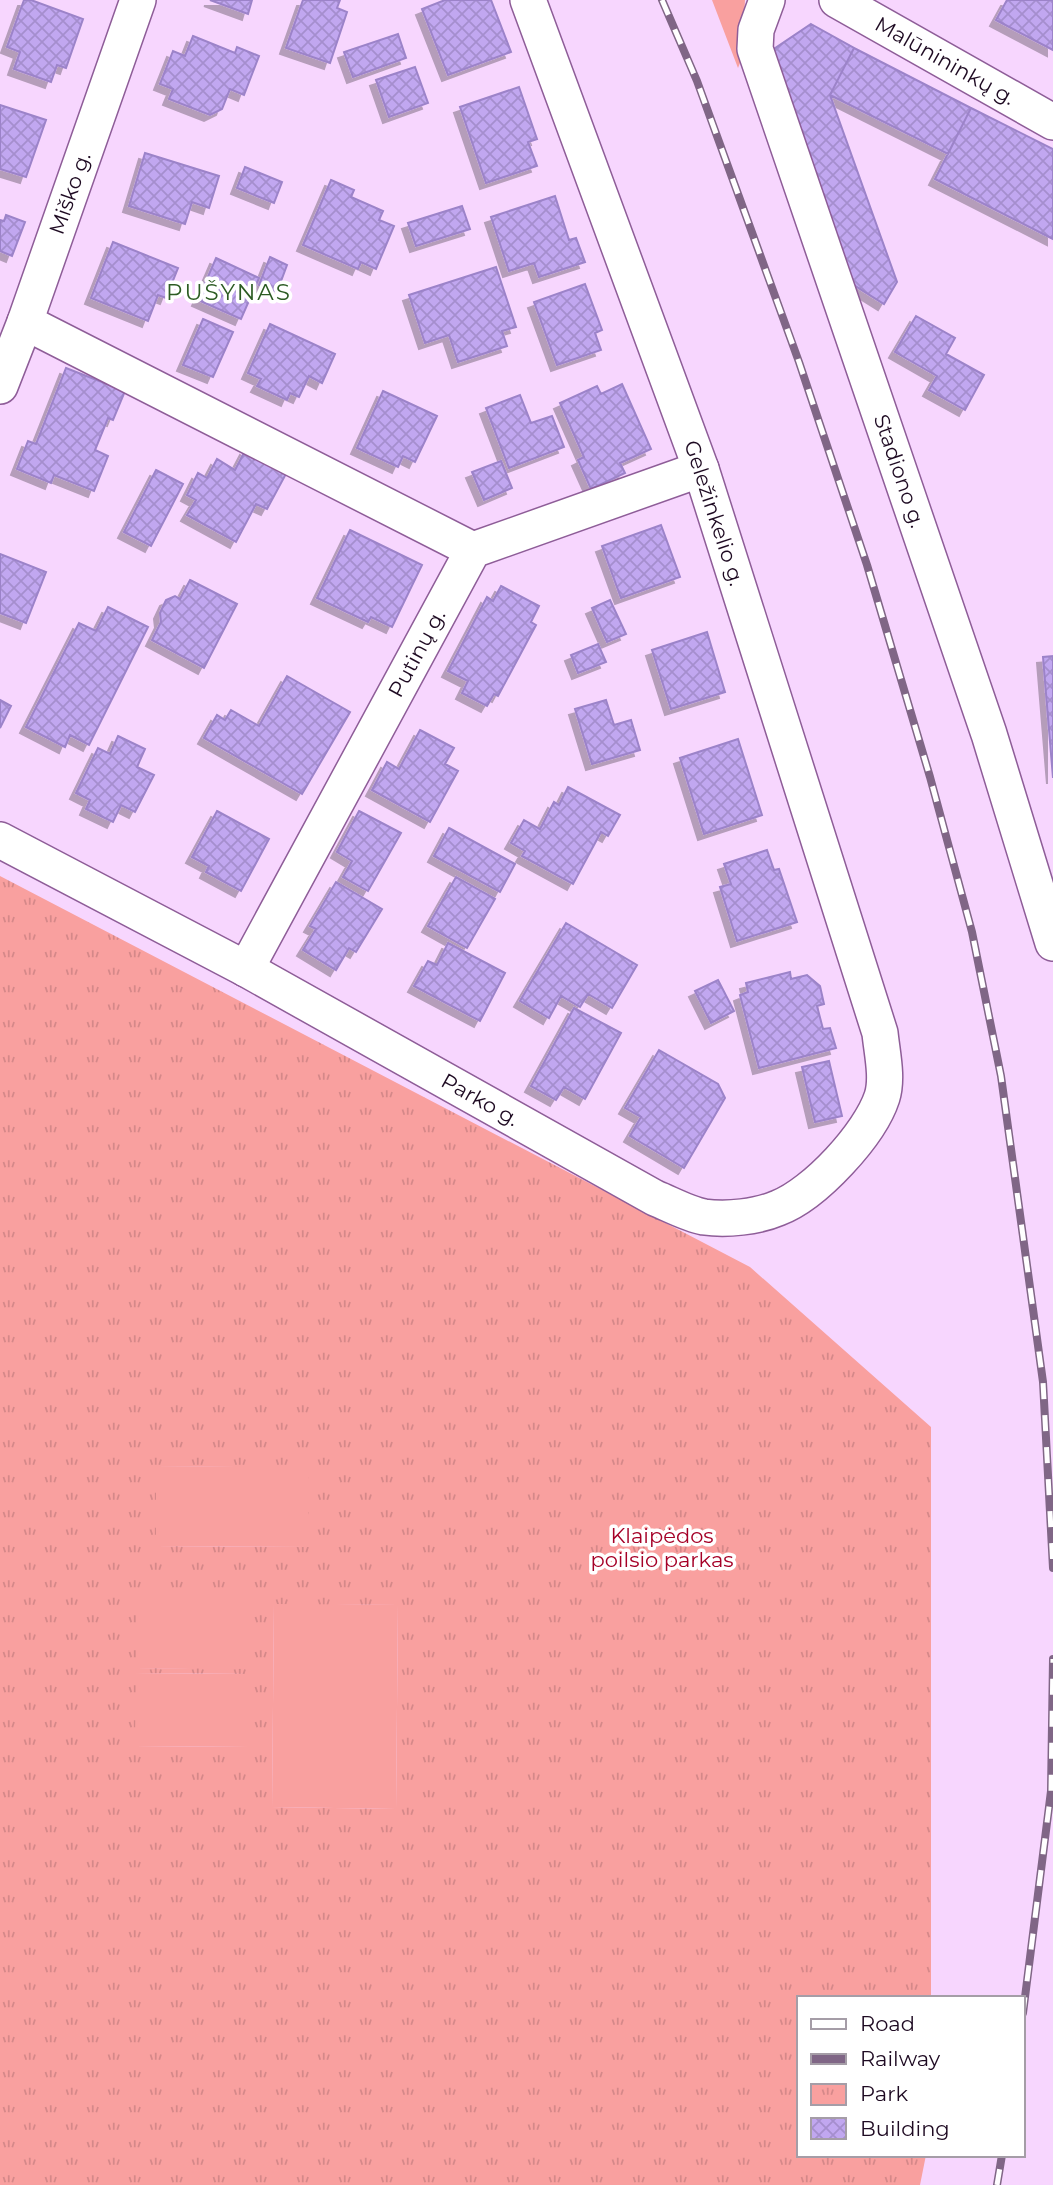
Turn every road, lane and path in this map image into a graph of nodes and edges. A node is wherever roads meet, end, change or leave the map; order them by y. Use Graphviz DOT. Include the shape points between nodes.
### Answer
graph roads {
  1 [pos="138,0"];
  2 [pos="528,0"];
  3 [pos="767,0"];
  4 [pos="837,0"];
  5 [pos="1053,122"];
  6 [pos="25,322"];
  7 [pos="0,386"];
  8 [pos="701,469"];
  9 [pos="473,550"];
  10 [pos="0,840"];
  11 [pos="1053,943"];
  12 [pos="246,969"];
  13 [pos="880,1033"];
  1 -- 6 [label="street, Miško g."];
  2 -- 8 [label="street, Geležinkelio g."];
  3 -- 11 [label="street, Stadiono g." via="756,30 755,49 989,734"];
  4 -- 5 [label="street, Malūnininkų g."];
  6 -- 7 [label="street, Miško g."];
  6 -- 9 [label="street"];
  8 -- 9 [label="street"];
  8 -- 13 [label="street, Geležinkelio g."];
  9 -- 12 [label="street, Putinų g."];
  10 -- 12 [label="street, Parko g."];
  12 -- 13 [label="street, Parko g." via="654,1198 704,1217 746,1216 780,1208 836,1166 865,1130 882,1096"];
}
